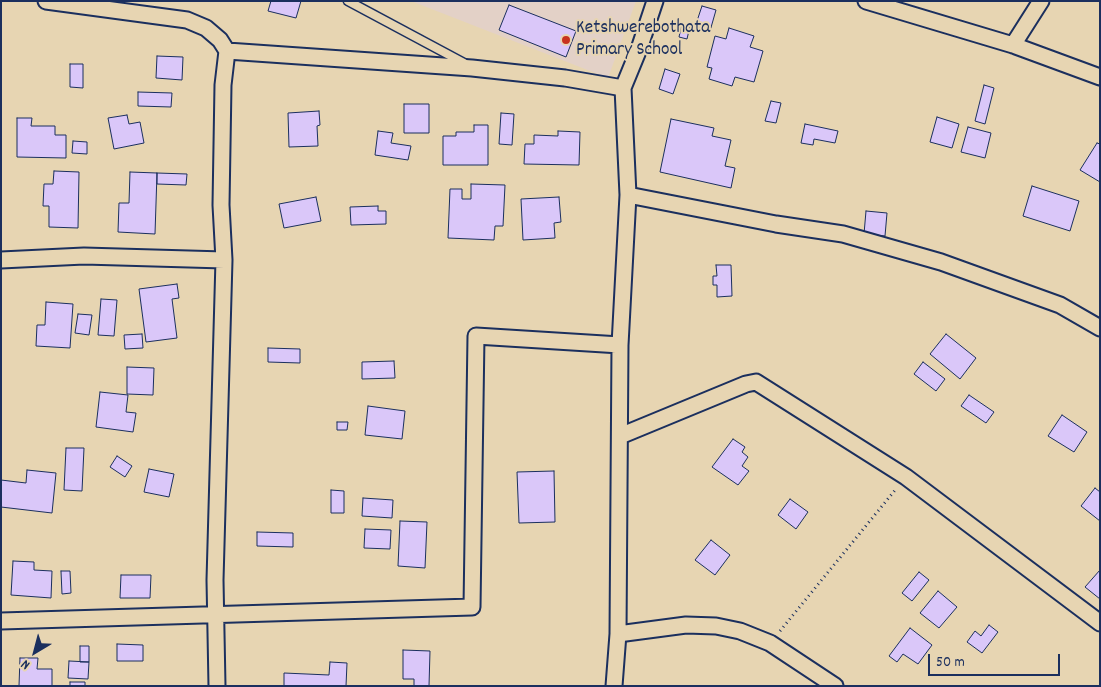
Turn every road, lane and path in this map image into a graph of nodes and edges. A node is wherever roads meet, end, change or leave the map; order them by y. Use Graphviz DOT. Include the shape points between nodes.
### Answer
graph roads {
  1 [pos="46,1"];
  2 [pos="348,1"];
  3 [pos="655,1"];
  4 [pos="866,1"];
  5 [pos="1042,1"];
  6 [pos="1013,45"];
  7 [pos="227,51"];
  8 [pos="472,68"];
  9 [pos="1100,76"];
  10 [pos="623,88"];
  11 [pos="628,195"];
  12 [pos="1,260"];
  13 [pos="224,260"];
  14 [pos="1100,328"];
  15 [pos="620,345"];
  16 [pos="620,436"];
  17 [pos="906,477"];
  18 [pos="216,613"];
  19 [pos="1,621"];
  20 [pos="1100,623"];
  21 [pos="618,634"];
  22 [pos="770,643"];
  23 [pos="217,686"];
  24 [pos="614,686"];
  25 [pos="835,686"];
  1 -- 7 [label="street" via="187,20 206,28"];
  2 -- 8 [label="lane"];
  3 -- 10 [label="street"];
  4 -- 6 [label="street"];
  5 -- 6 [label="street"];
  6 -- 9 [label="street"];
  7 -- 8 [label="street"];
  7 -- 13 [label="street" via="223,85 221,205"];
  8 -- 10 [label="street"];
  10 -- 11 [label="street"];
  11 -- 14 [label="street" via="843,234 942,262 1060,305"];
  11 -- 15 [label="street"];
  12 -- 13 [label="street" via="84,256"];
  13 -- 18 [label="street" via="216,496"];
  15 -- 16 [label="street"];
  15 -- 18 [label="street" via="476,336 472,607"];
  16 -- 17 [label="street" via="756,382"];
  16 -- 21 [label="street"];
  17 -- 20 [label="street"];
  17 -- 22 [label="path"];
  18 -- 19 [label="street"];
  18 -- 23 [label="street"];
  21 -- 22 [label="street" via="686,625 716,626"];
  21 -- 24 [label="street"];
  22 -- 25 [label="street"];
}
